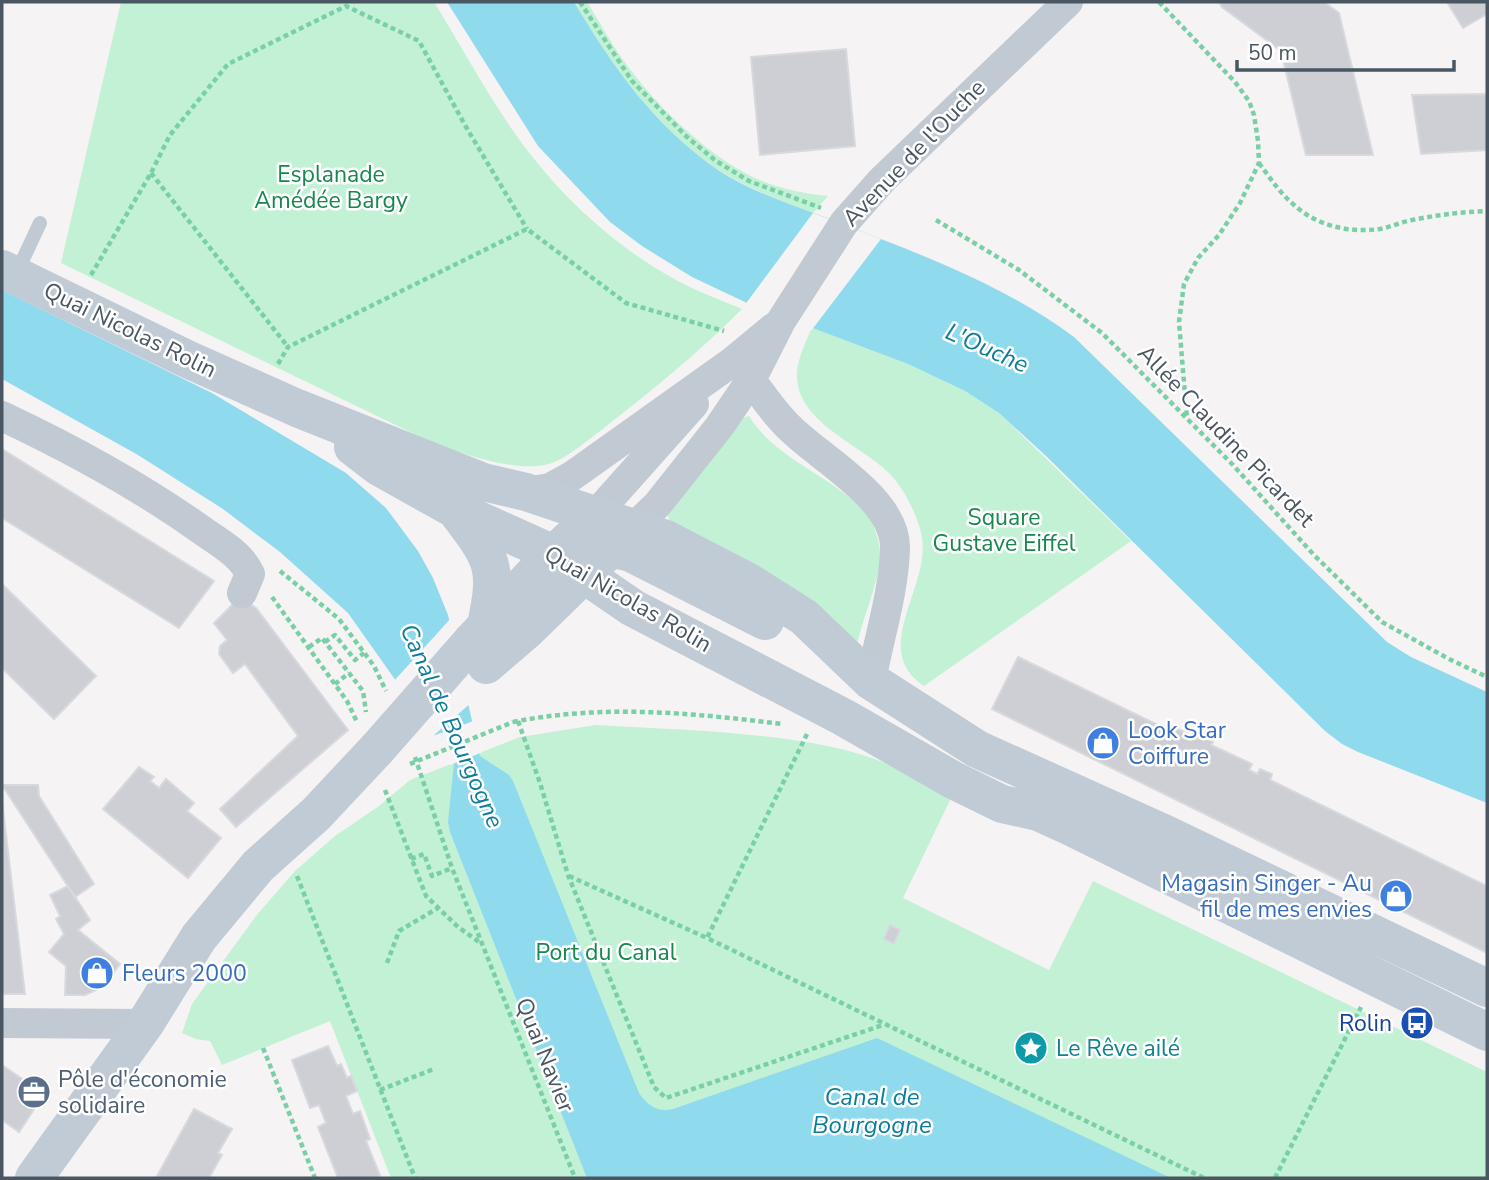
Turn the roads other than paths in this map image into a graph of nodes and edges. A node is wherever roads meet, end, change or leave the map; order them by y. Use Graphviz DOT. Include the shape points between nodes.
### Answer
graph roads {
  1 [pos="1068,2"];
  2 [pos="40,223"];
  3 [pos="9,272"];
  4 [pos="742,371"];
  5 [pos="297,408"];
  6 [pos="2,416"];
  7 [pos="354,447"];
  8 [pos="526,492"];
  9 [pos="456,510"];
  10 [pos="593,541"];
  11 [pos="257,579"];
  12 [pos="481,644"];
  13 [pos="872,681"];
  14 [pos="977,749"];
  15 [pos="964,785"];
  16 [pos="1425,959"];
  17 [pos="1487,988"];
  18 [pos="1407,992"];
  19 [pos="2,1023"];
  20 [pos="145,1024"];
  21 [pos="1487,1032"];
  22 [pos="34,1178"];
  1 -- 4 [label="street, Avenue de l'Ouche" via="882,180 833,216 781,321"];
  2 -- 3 [label="lane"];
  3 -- 5 [label="main road, Quai Nicolas Rolin"];
  4 -- 8 [label="street, Avenue de l'Ouche" via="564,481"];
  4 -- 10 [label="street, Avenue de l'Ouche"];
  4 -- 10 [label="street, Avenue de l'Ouche" via="719,427 665,495"];
  4 -- 13 [label="street" via="788,427 858,485 887,517 895,545"];
  5 -- 7 [label="main road, Quai Nicolas Rolin"];
  5 -- 8 [label="main road, Quai Nicolas Rolin" via="483,482"];
  6 -- 11 [label="street" via="164,504 241,558"];
  7 -- 9 [label="main road, Quai Nicolas Rolin" via="379,467"];
  7 -- 10 [label="main road" via="537,523"];
  8 -- 10 [label="main road, Quai Nicolas Rolin"];
  9 -- 10 [label="main road, Quai Nicolas Rolin"];
  9 -- 12 [label="main road" via="487,553 491,567 491,603"];
  10 -- 12 [label="main road" via="528,629"];
  10 -- 13 [label="main road" via="652,563"];
  10 -- 15 [label="main road, Quai Nicolas Rolin" via="633,608"];
  12 -- 20 [label="main road, bridge" via="390,761 316,814 258,866 199,937"];
  13 -- 14 [label="main road"];
  14 -- 15 [label="main road"];
  14 -- 16 [label="main road"];
  15 -- 18 [label="main road, Quai Nicolas Rolin" via="1002,804 1069,826"];
  16 -- 17 [label="main road"];
  16 -- 18 [label="main road"];
  18 -- 21 [label="main road, Quai Nicolas Rolin"];
  19 -- 20 [label="street"];
  20 -- 22 [label="main road"];
}
